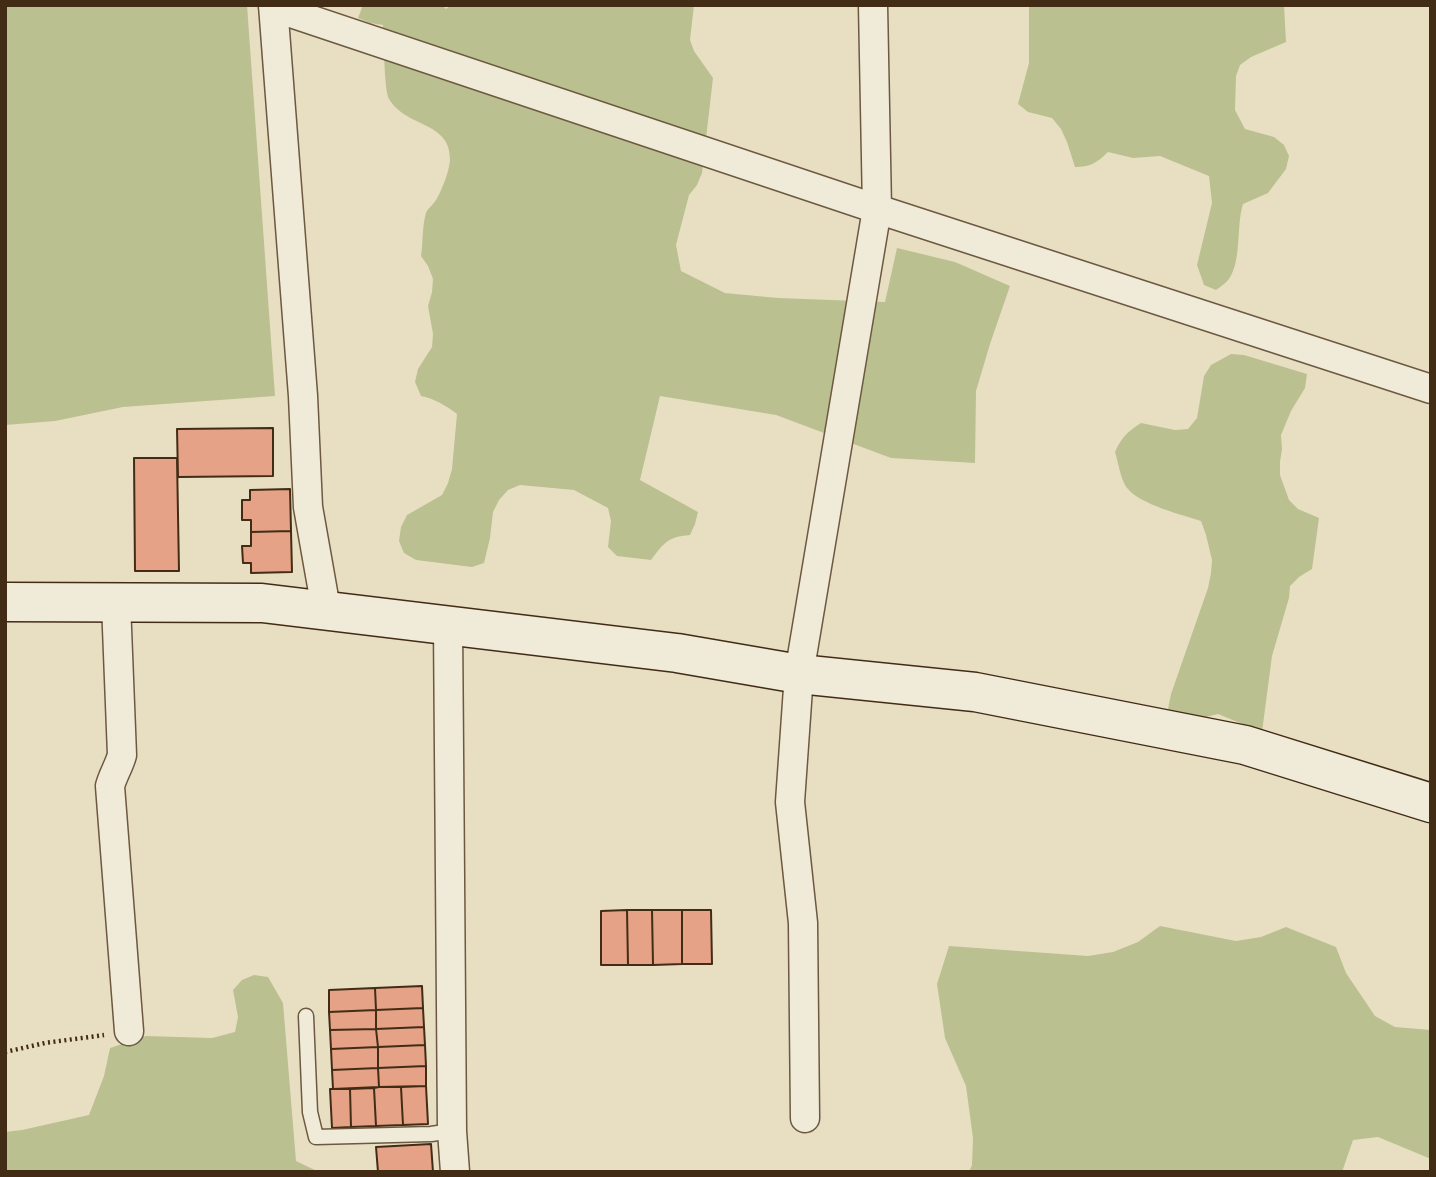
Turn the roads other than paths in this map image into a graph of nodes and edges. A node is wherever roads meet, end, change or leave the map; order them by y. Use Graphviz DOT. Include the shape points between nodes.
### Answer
graph roads {
  1 [pos="873,5"];
  2 [pos="272,6"];
  3 [pos="877,209"];
  4 [pos="1431,389"];
  5 [pos="5,602"];
  6 [pos="116,603"];
  7 [pos="326,609"];
  8 [pos="448,625"];
  9 [pos="799,674"];
  10 [pos="1431,803"];
  11 [pos="306,1016"];
  12 [pos="129,1031"];
  13 [pos="805,1118"];
  14 [pos="452,1131"];
  15 [pos="455,1172"];
  1 -- 3 [label="street"];
  2 -- 3 [label="street"];
  2 -- 7 [label="street" via="308,508"];
  3 -- 4 [label="street"];
  3 -- 9 [label="street"];
  5 -- 6 [label="main road"];
  6 -- 7 [label="main road" via="262,603"];
  6 -- 12 [label="street" via="121,755 110,786"];
  7 -- 8 [label="main road"];
  8 -- 9 [label="main road" via="677,653"];
  8 -- 14 [label="street"];
  9 -- 10 [label="main road" via="975,692 1245,745"];
  9 -- 13 [label="street" via="790,802 803,923"];
  11 -- 14 [label="lane" via="310,1112 316,1137"];
  14 -- 15 [label="street"];
}
